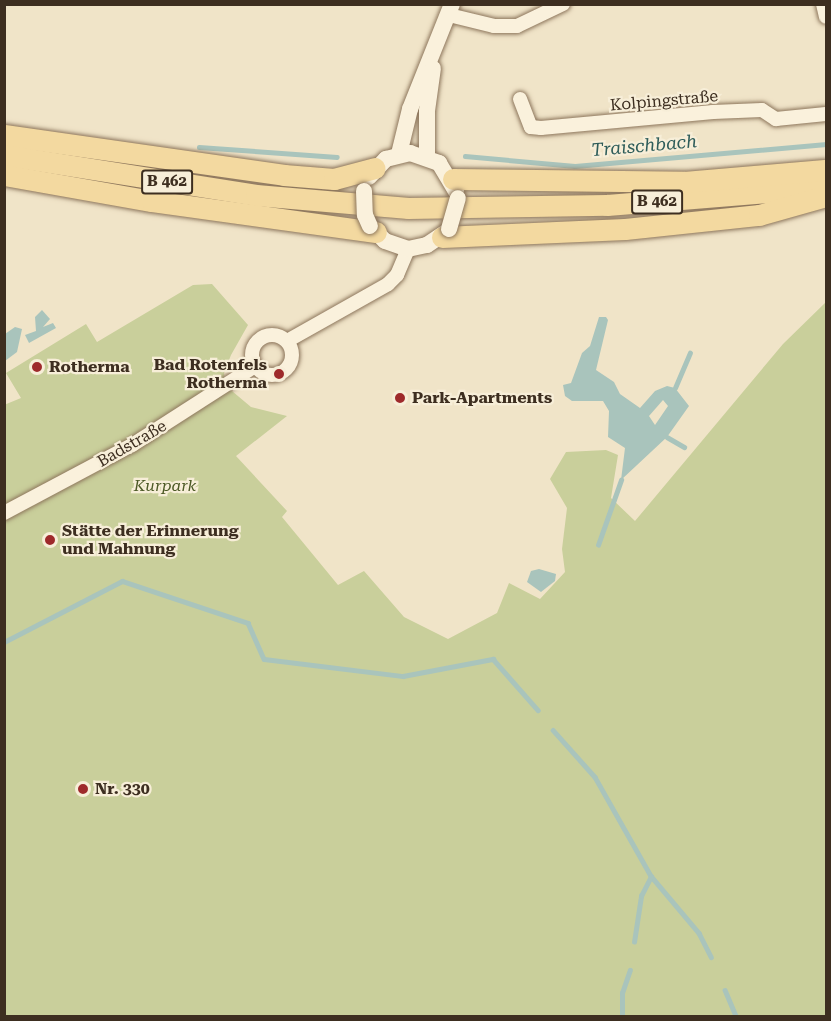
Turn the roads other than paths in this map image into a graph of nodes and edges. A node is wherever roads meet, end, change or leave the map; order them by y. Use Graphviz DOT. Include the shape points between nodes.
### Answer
graph roads {
  1 [pos="563,4"];
  2 [pos="823,4"];
  3 [pos="448,16"];
  4 [pos="826,17"];
  5 [pos="520,99"];
  6 [pos="826,114"];
  7 [pos="4,135"];
  8 [pos="399,154"];
  9 [pos="4,155"];
  10 [pos="428,156"];
  11 [pos="375,168"];
  12 [pos="826,170"];
  13 [pos="4,175"];
  14 [pos="826,182"];
  15 [pos="455,188"];
  16 [pos="826,196"];
  17 [pos="373,229"];
  18 [pos="445,233"];
  19 [pos="408,249"];
  20 [pos="287,341"];
  21 [pos="255,366"];
  22 [pos="4,513"];
  1 -- 3 [label="street" via="518,26 494,26"];
  2 -- 4 [label="street"];
  3 -- 8 [label="street" via="410,109"];
  3 -- 10 [label="street" via="427,111"];
  5 -- 6 [label="street, Kolpingstraße" via="531,127 541,128 713,112 762,110 777,119"];
  7 -- 11 [label="main road" via="284,175 334,179"];
  8 -- 10 [label="street"];
  8 -- 11 [label="street"];
  9 -- 14 [label="main road, B 462" via="256,195 408,208 607,205 744,194"];
  10 -- 15 [label="street" via="439,163"];
  11 -- 17 [label="street, bridge" via="363,191 365,215"];
  12 -- 15 [label="main road" via="684,182"];
  13 -- 17 [label="main road" via="152,201"];
  15 -- 18 [label="street, bridge"];
  16 -- 18 [label="main road" via="759,215 625,229"];
  17 -- 19 [label="street" via="392,244"];
  18 -- 19 [label="street"];
  19 -- 20 [label="street" via="388,284"];
  20 -- 21 [label="street" via="272,335 261,338 253,348"];
  20 -- 21 [label="street" via="292,353 285,371 265,375"];
  21 -- 22 [label="street, Badstraße" via="132,445"];
}
